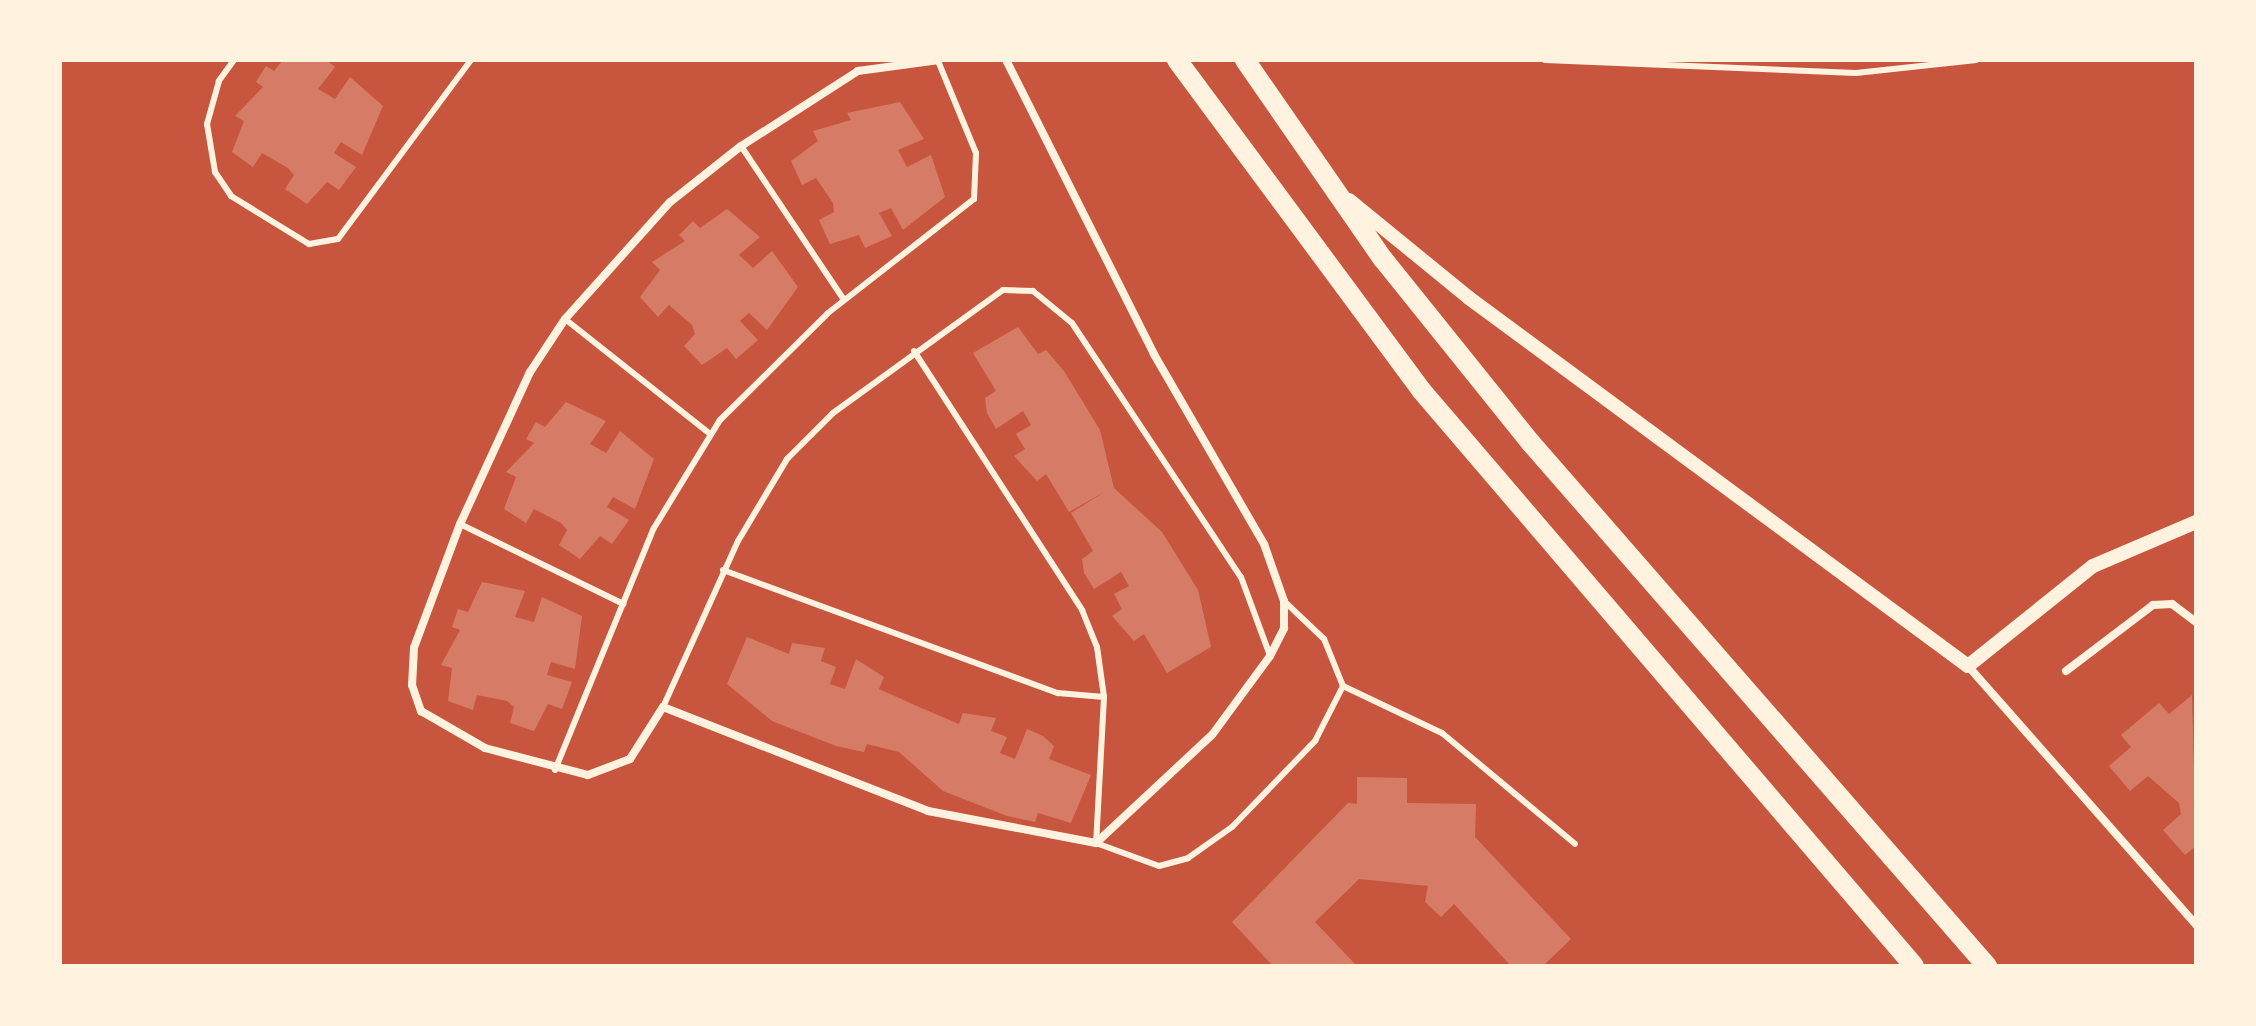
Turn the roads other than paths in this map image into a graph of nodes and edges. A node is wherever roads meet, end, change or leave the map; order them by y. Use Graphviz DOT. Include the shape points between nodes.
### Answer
graph roads {
  1 [pos="234,60"];
  2 [pos="471,60"];
  3 [pos="1006,60"];
  4 [pos="1177,60"];
  5 [pos="1245,60"];
  6 [pos="1545,60"];
  7 [pos="1976,60"];
  8 [pos="939,61"];
  9 [pos="741,146"];
  10 [pos="1335,189"];
  11 [pos="844,300"];
  12 [pos="565,319"];
  13 [pos="914,351"];
  14 [pos="710,434"];
  15 [pos="2196,522"];
  16 [pos="460,524"];
  17 [pos="723,570"];
  18 [pos="1284,601"];
  19 [pos="623,604"];
  20 [pos="2196,622"];
  21 [pos="1270,656"];
  22 [pos="1968,666"];
  23 [pos="2066,671"];
  24 [pos="1343,686"];
  25 [pos="1104,697"];
  26 [pos="663,707"];
  27 [pos="555,770"];
  28 [pos="1096,843"];
  29 [pos="1575,844"];
  30 [pos="2196,925"];
  31 [pos="1914,966"];
  32 [pos="1987,966"];
  1 -- 2 [label="lane" via="219,81 207,124 215,172 231,196 309,244 338,239"];
  3 -- 18 [label="street" via="1118,287 1264,544"];
  4 -- 31 [label="main road" via="1421,390"];
  5 -- 10 [label="main road"];
  6 -- 7 [label="lane" via="1856,73"];
  8 -- 9 [label="street" via="858,71"];
  8 -- 11 [label="lane" via="976,153 974,199"];
  9 -- 11 [label="lane"];
  9 -- 12 [label="street" via="670,202"];
  10 -- 22 [label="street" via="1469,298"];
  10 -- 32 [label="main road" via="1531,443"];
  11 -- 14 [label="lane" via="754,381"];
  12 -- 14 [label="lane"];
  12 -- 16 [label="street" via="530,372"];
  13 -- 17 [label="lane" via="787,459"];
  13 -- 21 [label="lane" via="1003,290 1033,291 1054,302 1241,577"];
  13 -- 25 [label="lane" via="1082,610 1097,647"];
  14 -- 19 [label="lane" via="654,528"];
  15 -- 22 [label="street" via="2093,566"];
  16 -- 19 [label="lane"];
  16 -- 27 [label="street" via="414,648 412,685 421,711 485,748"];
  17 -- 25 [label="lane" via="1058,693"];
  17 -- 26 [label="lane"];
  18 -- 21 [label="street" via="1284,628"];
  18 -- 24 [label="lane" via="1324,639"];
  19 -- 27 [label="lane"];
  20 -- 23 [label="street" via="2172,604 2153,605"];
  21 -- 28 [label="street" via="1212,735"];
  22 -- 30 [label="street"];
  24 -- 28 [label="lane" via="1315,741 1232,827 1188,858 1159,866"];
  24 -- 29 [label="lane" via="1442,733"];
  25 -- 28 [label="lane"];
  26 -- 27 [label="street" via="630,759 588,775"];
  26 -- 28 [label="street" via="928,811"];
}
